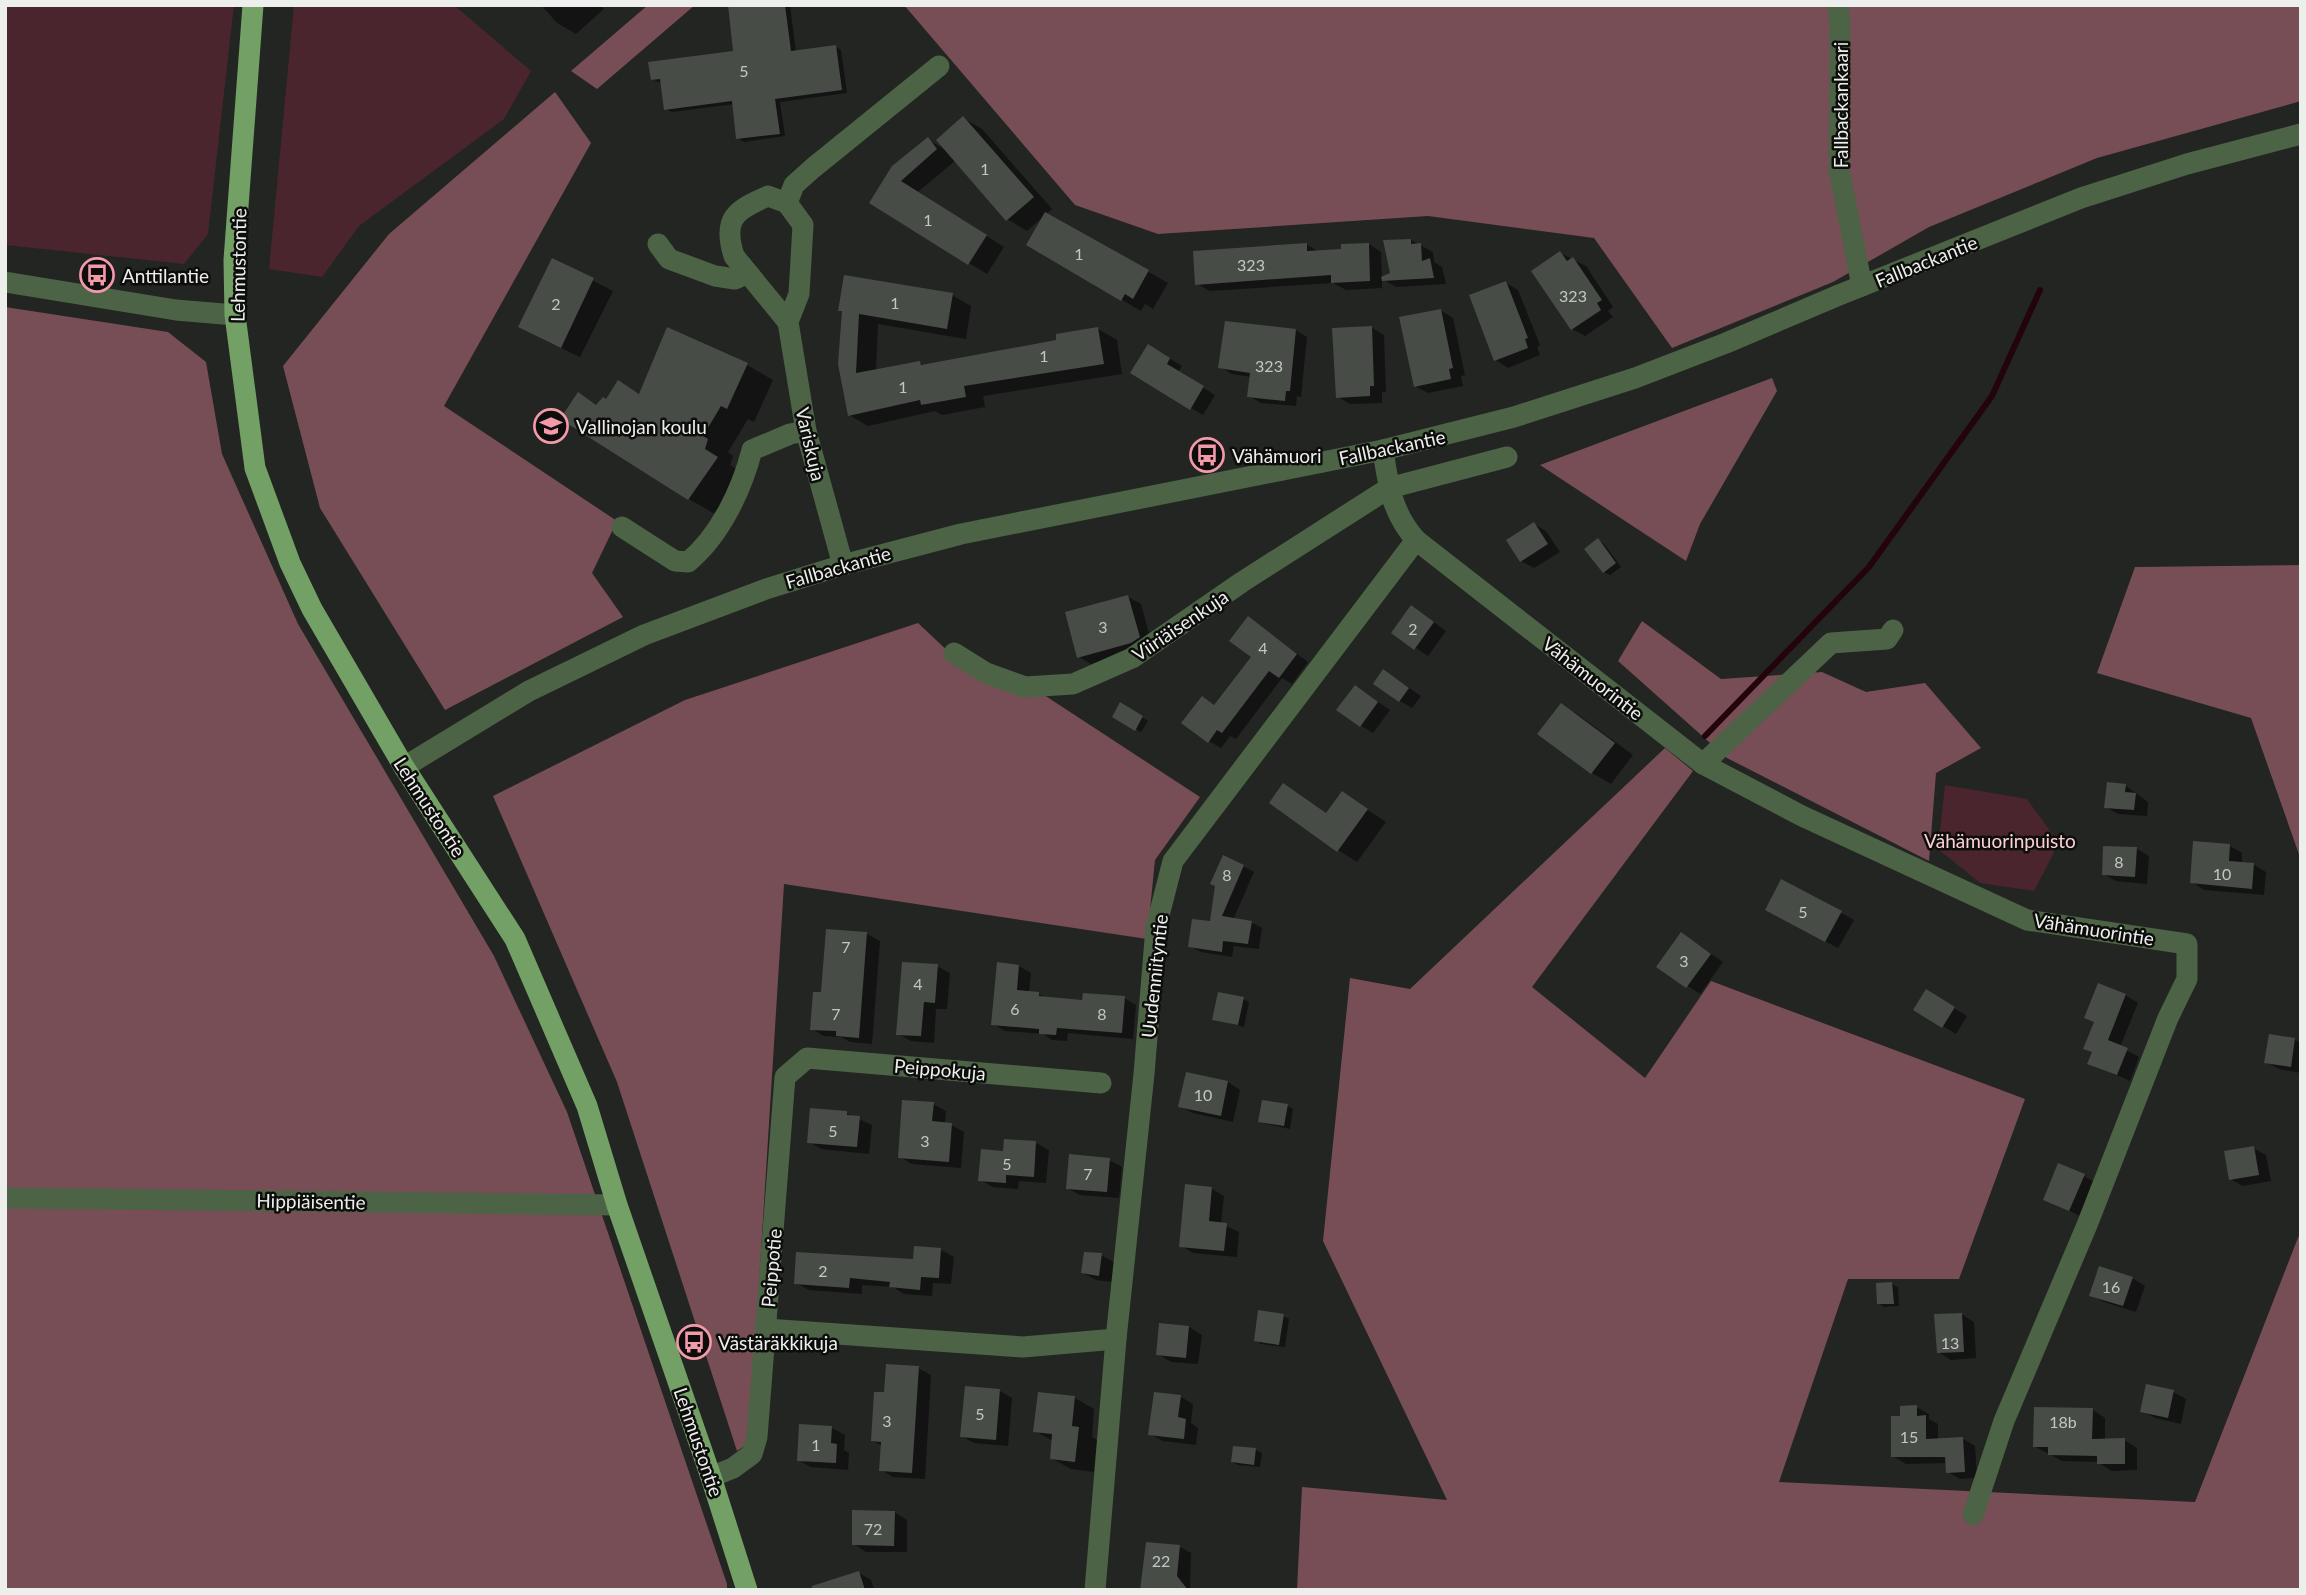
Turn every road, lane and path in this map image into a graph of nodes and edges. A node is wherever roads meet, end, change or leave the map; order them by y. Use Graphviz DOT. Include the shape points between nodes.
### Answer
graph roads {
  1 [pos="253,5"];
  2 [pos="1838,5"];
  3 [pos="939,66"];
  4 [pos="2301,134"];
  5 [pos="787,203"];
  6 [pos="658,244"];
  7 [pos="748,273"];
  8 [pos="5,282"];
  9 [pos="1861,286"];
  10 [pos="235,315"];
  11 [pos="788,322"];
  12 [pos="806,431"];
  13 [pos="1383,450"];
  14 [pos="1507,457"];
  15 [pos="1389,488"];
  16 [pos="622,527"];
  17 [pos="1416,540"];
  18 [pos="843,565"];
  19 [pos="1893,630"];
  20 [pos="954,653"];
  21 [pos="1703,764"];
  22 [pos="404,767"];
  23 [pos="786,1077"];
  24 [pos="1101,1083"];
  25 [pos="5,1198"];
  26 [pos="618,1205"];
  27 [pos="766,1329"];
  28 [pos="1116,1339"];
  29 [pos="711,1477"];
  30 [pos="1973,1515"];
  31 [pos="747,1590"];
  32 [pos="1095,1590"];
  1 -- 10 [label="main road, Lehmustontie" via="234,260"];
  2 -- 9 [label="street, Fallbackankaari" via="1839,170"];
  3 -- 5 [label="street" via="794,185"];
  4 -- 9 [label="street, Fallbackantie" via="2081,198"];
  5 -- 7 [label="street" via="768,196 742,207 731,221 734,256"];
  5 -- 11 [label="street" via="803,225 799,294"];
  6 -- 7 [label="street" via="669,259 715,276 735,279"];
  7 -- 11 [label="street"];
  8 -- 10 [label="street"];
  9 -- 13 [label="street, Fallbackantie" via="1635,378 1514,417"];
  10 -- 22 [label="main road, Lehmustontie" via="255,468 271,514 312,609"];
  11 -- 12 [label="street, Variskuja"];
  12 -- 16 [label="street" via="752,450 744,480 714,534 688,562 675,561"];
  12 -- 18 [label="street, Variskuja"];
  13 -- 15 [label="street"];
  13 -- 18 [label="street, Fallbackantie" via="961,534"];
  14 -- 15 [label="street, Viiriäisenkuja"];
  15 -- 17 [label="street" via="1402,524"];
  15 -- 20 [label="street, Viiriäisenkuja" via="1132,658 1073,684 1025,687 986,673"];
  17 -- 21 [label="street, Vähämuorintie"];
  17 -- 28 [label="street, Uudenniityntie" via="1173,861 1156,927"];
  18 -- 22 [label="street, Fallbackantie" via="644,635 529,691"];
  19 -- 21 [label="street" via="1887,639 1831,643"];
  21 -- 30 [label="street, Vähämuorintie" via="1802,816 2026,920 2187,944 2187,979 2004,1421"];
  22 -- 26 [label="main road, Lehmustontie" via="515,939 587,1106"];
  23 -- 24 [label="street, Peippokuja" via="807,1058"];
  23 -- 27 [label="street, Peippotie"];
  25 -- 26 [label="street, Hippiäisentie"];
  26 -- 29 [label="main road, Lehmustontie"];
  27 -- 28 [label="street" via="1023,1347"];
  27 -- 29 [label="street, Peippotie" via="752,1454"];
  28 -- 32 [label="street, Uudenniityntie"];
  29 -- 31 [label="main road, Lehmustontie"];
}
